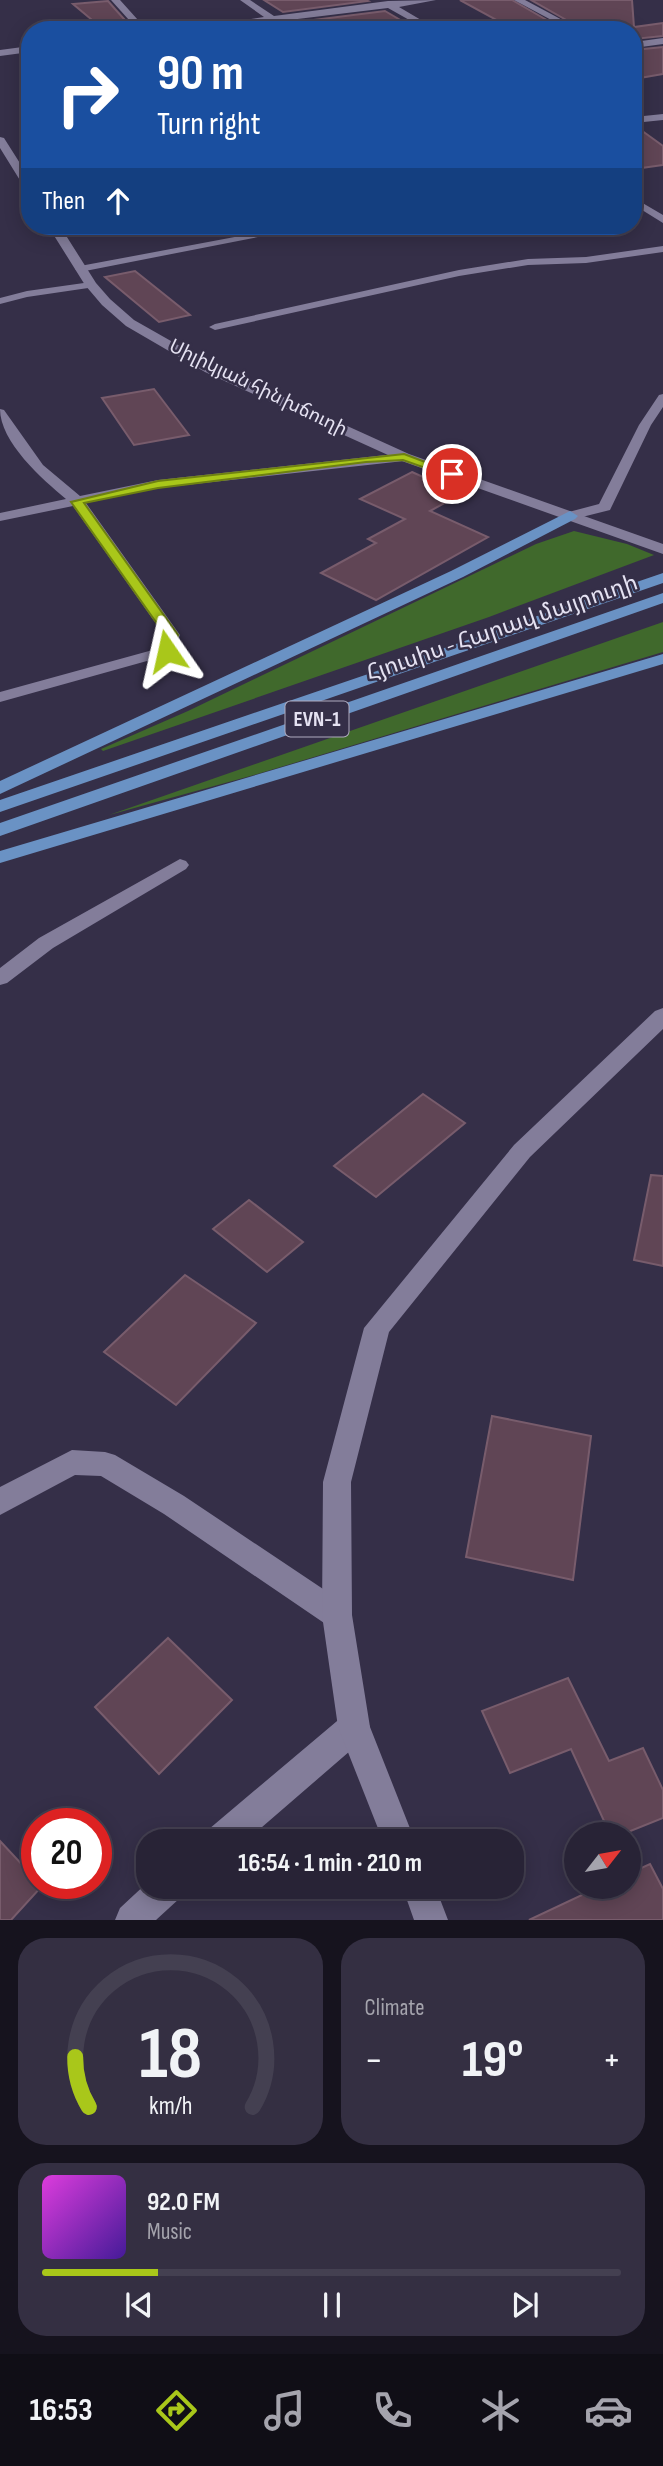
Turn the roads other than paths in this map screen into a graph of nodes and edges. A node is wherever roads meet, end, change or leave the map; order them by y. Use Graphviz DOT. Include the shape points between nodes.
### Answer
graph roads {
  1 [pos="115,0"];
  2 [pos="244,0"];
  3 [pos="380,0"];
  4 [pos="432,0"];
  5 [pos="518,0"];
  6 [pos="390,5"];
  7 [pos="273,19"];
  8 [pos="135,21"];
  9 [pos="256,21"];
  10 [pos="276,21"];
  11 [pos="418,21"];
  12 [pos="559,21"];
  13 [pos="663,41"];
  14 [pos="642,44"];
  15 [pos="21,51"];
  16 [pos="0,53"];
  17 [pos="663,117"];
  18 [pos="642,119"];
  19 [pos="0,140"];
  20 [pos="21,174"];
  21 [pos="642,206"];
  22 [pos="663,220"];
  23 [pos="59,235"];
  24 [pos="261,235"];
  25 [pos="663,249"];
  26 [pos="80,269"];
  27 [pos="91,285"];
  28 [pos="0,302"];
  29 [pos="215,327"];
  30 [pos="663,398"];
  31 [pos="0,413"];
  32 [pos="404,457"];
  33 [pos="77,502"];
  34 [pos="570,516"];
  35 [pos="0,517"];
  36 [pos="663,549"];
  37 [pos="663,578"];
  38 [pos="663,598"];
  39 [pos="663,659"];
  40 [pos="0,697"];
  41 [pos="0,788"];
  42 [pos="0,806"];
  43 [pos="0,830"];
  44 [pos="0,857"];
  45 [pos="180,865"];
  46 [pos="0,978"];
  47 [pos="661,1022"];
  48 [pos="0,1502"];
  49 [pos="337,1615"];
  50 [pos="354,1727"];
  51 [pos="235,1829"];
  52 [pos="395,1829"];
  53 [pos="154,1899"];
  54 [pos="423,1899"];
  55 [pos="132,1920"];
  56 [pos="431,1920"];
  1 -- 8 [label="street"];
  2 -- 7 [label="street"];
  3 -- 6 [label="street"];
  4 -- 6 [label="street"];
  5 -- 12 [label="street"];
  6 -- 7 [label="street"];
  6 -- 11 [label="street"];
  7 -- 9 [label="street"];
  7 -- 10 [label="street"];
  13 -- 14 [label="street"];
  15 -- 16 [label="street"];
  17 -- 18 [label="street"];
  19 -- 20 [label="street"];
  21 -- 22 [label="lane"];
  23 -- 26 [label="street, Սիլիկյան հին խճուղի"];
  24 -- 26 [label="lane"];
  25 -- 29 [label="lane" via="459,273"];
  26 -- 27 [label="street, Սիլիկյան հին խճուղի"];
  27 -- 28 [label="lane"];
  27 -- 32 [label="street, Սիլիկյան հին խճուղի" via="130,323 167,346"];
  30 -- 34 [label="lane" via="605,507"];
  31 -- 33 [label="lane" via="38,468"];
  32 -- 33 [label="lane" via="158,484"];
  32 -- 34 [label="street, Սիլիկյան հին խճուղի"];
  33 -- 35 [label="lane"];
  33 -- 40 [label="lane" via="172,635 167,651"];
  34 -- 36 [label="street, Սիլիկյան հին խճուղի"];
  34 -- 41 [label="highway"];
  37 -- 42 [label="highway, Հյուսիս - Հարավ մայրուղի / EVN-1"];
  38 -- 43 [label="highway, Հյուսիս - Հարավ մայրուղի / EVN-1"];
  39 -- 44 [label="highway"];
  45 -- 46 [label="lane" via="46,943"];
  47 -- 49 [label="street" via="522,1151 377,1328 337,1482"];
  48 -- 49 [label="street" via="72,1462 105,1464"];
  49 -- 50 [label="street"];
  50 -- 51 [label="street"];
  50 -- 52 [label="street"];
  53 -- 55 [label="street"];
  54 -- 56 [label="street"];
}
